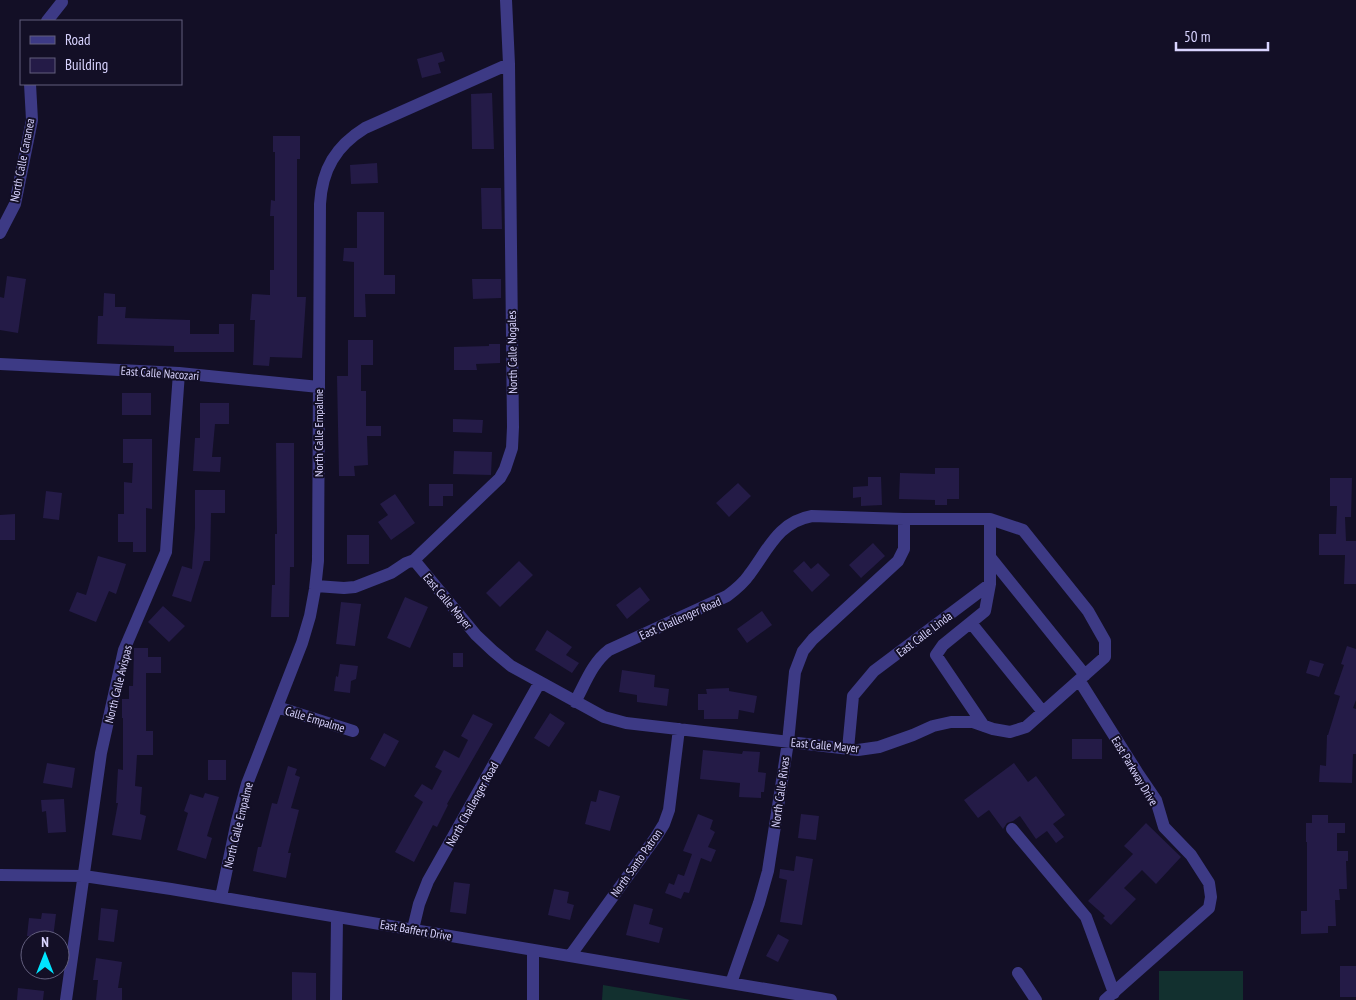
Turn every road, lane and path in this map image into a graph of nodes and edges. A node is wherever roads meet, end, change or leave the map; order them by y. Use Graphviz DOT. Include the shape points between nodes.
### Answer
graph roads {
  1 [pos="506,0"];
  2 [pos="62,2"];
  3 [pos="49,20"];
  4 [pos="509,64"];
  5 [pos="30,85"];
  6 [pos="0,233"];
  7 [pos="0,364"];
  8 [pos="179,373"];
  9 [pos="319,387"];
  10 [pos="904,519"];
  11 [pos="990,519"];
  12 [pos="990,557"];
  13 [pos="414,560"];
  14 [pos="990,584"];
  15 [pos="316,586"];
  16 [pos="971,623"];
  17 [pos="1082,677"];
  18 [pos="540,682"];
  19 [pos="575,702"];
  20 [pos="276,707"];
  21 [pos="1043,712"];
  22 [pos="984,726"];
  23 [pos="678,730"];
  24 [pos="353,731"];
  25 [pos="788,742"];
  26 [pos="848,749"];
  27 [pos="1012,830"];
  28 [pos="0,875"];
  29 [pos="84,876"];
  30 [pos="221,897"];
  31 [pos="336,916"];
  32 [pos="413,929"];
  33 [pos="533,950"];
  34 [pos="570,956"];
  35 [pos="1018,973"];
  36 [pos="731,983"];
  37 [pos="1109,996"];
  38 [pos="66,1000"];
  39 [pos="336,1000"];
  40 [pos="533,1000"];
  41 [pos="831,1000"];
  42 [pos="1036,1000"];
  1 -- 4 [label="street, North Calle Nogales"];
  2 -- 3 [label="street"];
  4 -- 9 [label="street, North Calle Empalme" via="356,133 330,164 322,183 320,204"];
  4 -- 13 [label="street, North Calle Nogales" via="512,448 500,478"];
  5 -- 6 [label="street, North Calle Cananea" via="32,120 14,204"];
  7 -- 8 [label="street, East Calle Nacozari"];
  8 -- 9 [label="street, East Calle Nacozari"];
  8 -- 29 [label="street, North Calle Avispas" via="166,552 124,650 101,753"];
  9 -- 15 [label="street, North Calle Empalme"];
  10 -- 11 [label="street, East Challenger Road"];
  10 -- 19 [label="street, East Challenger Road" via="812,516 789,524 742,584 727,596 605,653 594,666"];
  10 -- 25 [label="street, North Calle Rivas" via="904,549 898,562 818,633 803,651 795,672"];
  11 -- 12 [label="street"];
  11 -- 17 [label="street, East Calle Mayer" via="1024,530 1088,611 1105,641 1105,657"];
  12 -- 14 [label="street"];
  12 -- 17 [label="street, East Parkway Drive"];
  13 -- 15 [label="street, North Calle Nogales" via="361,586"];
  13 -- 18 [label="street, East Calle Mayer" via="476,635 511,666"];
  14 -- 16 [label="street" via="985,611"];
  14 -- 26 [label="street, East Calle Linda" via="874,671 858,689 853,696"];
  15 -- 20 [label="street, North Calle Empalme" via="302,643"];
  16 -- 21 [label="street"];
  16 -- 22 [label="street" via="943,645 936,655"];
  17 -- 21 [label="street, East Calle Mayer"];
  17 -- 37 [label="street, East Parkway Drive" via="1156,800 1164,827 1191,855 1209,883 1211,897 1209,908"];
  18 -- 19 [label="street, East Calle Mayer"];
  18 -- 32 [label="street, North Challenger Road" via="428,881"];
  19 -- 23 [label="street, East Calle Mayer" via="615,721"];
  20 -- 24 [label="street, Calle Empalme"];
  20 -- 30 [label="street, North Calle Empalme" via="247,784"];
  21 -- 22 [label="street, East Calle Mayer" via="1026,728 1010,732"];
  22 -- 26 [label="street, East Calle Mayer" via="973,722 951,722 879,747"];
  23 -- 25 [label="street, East Calle Mayer"];
  23 -- 34 [label="street, North Santo Patron" via="664,824"];
  25 -- 26 [label="street, East Calle Mayer"];
  25 -- 36 [label="street, North Calle Rivas" via="768,870"];
  27 -- 37 [label="street" via="1086,916"];
  28 -- 29 [label="street, East Baffert Drive"];
  29 -- 30 [label="street, East Baffert Drive"];
  29 -- 38 [label="street, North Calle Avispas"];
  30 -- 31 [label="street, East Baffert Drive"];
  31 -- 32 [label="street, East Baffert Drive"];
  31 -- 39 [label="street"];
  32 -- 33 [label="street, East Baffert Drive"];
  33 -- 34 [label="street, East Baffert Drive"];
  33 -- 40 [label="street"];
  34 -- 36 [label="street, East Baffert Drive"];
  35 -- 42 [label="street"];
  36 -- 41 [label="street, East Baffert Drive"];
}
